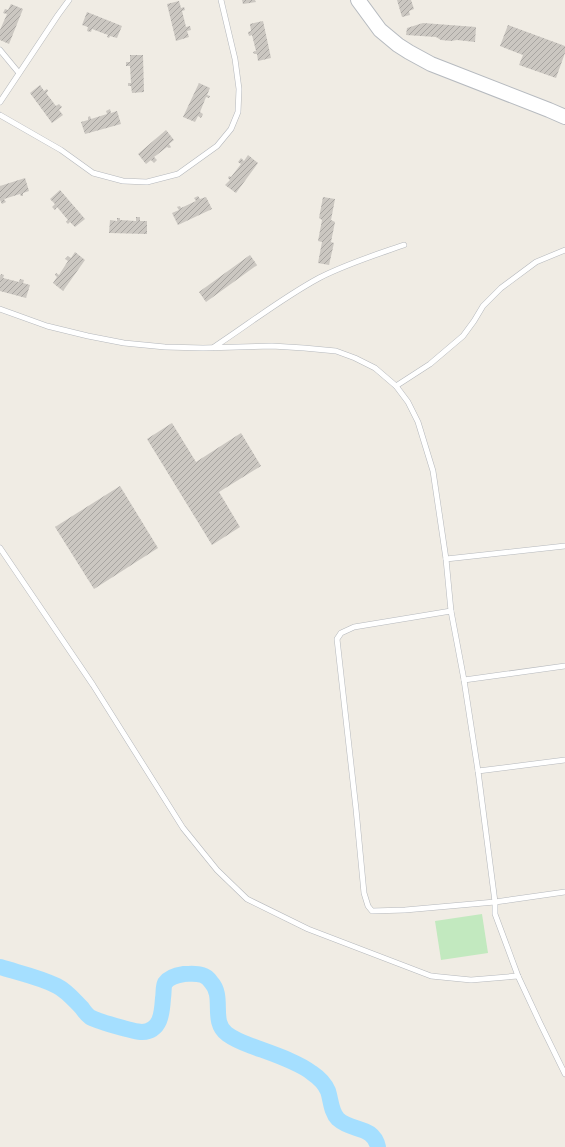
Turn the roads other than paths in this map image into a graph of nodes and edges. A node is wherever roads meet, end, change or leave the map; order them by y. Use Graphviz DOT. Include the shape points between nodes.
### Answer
graph roads {
  1 [pos="69,0"];
  2 [pos="221,0"];
  3 [pos="358,0"];
  4 [pos="0,50"];
  5 [pos="19,73"];
  6 [pos="0,102"];
  7 [pos="0,115"];
  8 [pos="565,117"];
  9 [pos="404,245"];
  10 [pos="565,250"];
  11 [pos="0,309"];
  12 [pos="214,348"];
  13 [pos="396,386"];
  14 [pos="565,546"];
  15 [pos="0,548"];
  16 [pos="446,559"];
  17 [pos="451,610"];
  18 [pos="565,666"];
  19 [pos="464,680"];
  20 [pos="565,760"];
  21 [pos="478,771"];
  22 [pos="565,892"];
  23 [pos="494,902"];
  24 [pos="518,976"];
  25 [pos="565,1074"];
  1 -- 5 [label="lane"];
  2 -- 7 [label="lane" via="235,59 239,89 238,112 231,129 218,146 178,174 146,182 123,181 93,173 60,150"];
  3 -- 8 [label="main road" via="384,34 420,58"];
  4 -- 5 [label="lane"];
  5 -- 6 [label="lane"];
  9 -- 12 [label="lane" via="353,262 319,278 273,306"];
  10 -- 13 [label="lane" via="536,262 501,288 482,306 463,336 430,364"];
  11 -- 12 [label="lane" via="47,326 124,343"];
  12 -- 13 [label="lane" via="272,346 336,351 376,368"];
  13 -- 16 [label="lane" via="418,422 433,471"];
  14 -- 16 [label="lane"];
  15 -- 24 [label="lane" via="93,685 183,828 217,870 246,899 308,929 431,976 471,980"];
  16 -- 17 [label="lane"];
  17 -- 19 [label="lane"];
  17 -- 23 [label="lane" via="354,627 342,633 337,639 364,893 372,911"];
  18 -- 19 [label="lane"];
  19 -- 21 [label="lane"];
  20 -- 21 [label="lane"];
  21 -- 23 [label="lane"];
  22 -- 23 [label="lane"];
  23 -- 24 [label="lane" via="495,914"];
  24 -- 25 [label="lane"];
}
